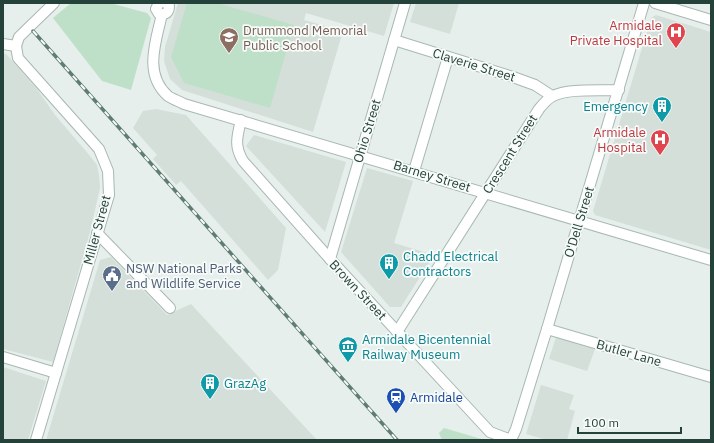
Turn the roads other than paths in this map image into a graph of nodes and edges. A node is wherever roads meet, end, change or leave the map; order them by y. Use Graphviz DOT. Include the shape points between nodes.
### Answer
graph roads {
  1 [pos="54,3"];
  2 [pos="405,3"];
  3 [pos="644,3"];
  4 [pos="654,3"];
  5 [pos="158,6"];
  6 [pos="711,20"];
  7 [pos="394,40"];
  8 [pos="3,44"];
  9 [pos="16,46"];
  10 [pos="448,57"];
  11 [pos="619,90"];
  12 [pos="552,96"];
  13 [pos="241,120"];
  14 [pos="360,155"];
  15 [pos="414,171"];
  16 [pos="486,193"];
  17 [pos="580,221"];
  18 [pos="98,233"];
  19 [pos="330,259"];
  20 [pos="711,260"];
  21 [pos="170,308"];
  22 [pos="547,329"];
  23 [pos="397,332"];
  24 [pos="3,356"];
  25 [pos="56,373"];
  26 [pos="711,377"];
  27 [pos="36,440"];
  28 [pos="511,440"];
  1 -- 9 [label="street" via="19,37"];
  2 -- 7 [label="street, Ohio Street"];
  3 -- 11 [label="street, O'Dell Street"];
  4 -- 6 [label="street"];
  5 -- 13 [label="street, Barney Street" via="153,65 158,84 168,96 184,104"];
  7 -- 10 [label="street, Claverie Street"];
  7 -- 14 [label="street, Ohio Street"];
  8 -- 9 [label="street"];
  9 -- 18 [label="street, Miller Street" via="18,58 99,149 104,160 108,171 108,195"];
  10 -- 12 [label="street, Claverie Street" via="535,85"];
  10 -- 15 [label="street"];
  11 -- 12 [label="street" via="562,92"];
  11 -- 17 [label="street, O'Dell Street"];
  12 -- 16 [label="street, Crescent Street" via="539,108"];
  13 -- 14 [label="street, Barney Street"];
  13 -- 19 [label="street, Brown Street" via="237,152 243,162"];
  14 -- 15 [label="street, Barney Street"];
  14 -- 19 [label="street, Ohio Street"];
  15 -- 16 [label="street, Barney Street"];
  16 -- 17 [label="street, Barney Street"];
  16 -- 23 [label="street, Crescent Street"];
  17 -- 20 [label="street, Barney Street"];
  17 -- 22 [label="street, O'Dell Street"];
  18 -- 21 [label="street"];
  18 -- 25 [label="street, Miller Street"];
  19 -- 23 [label="street, Brown Street"];
  22 -- 26 [label="street, Butler Lane"];
  22 -- 28 [label="street, O'Dell Street"];
  23 -- 28 [label="street, Brown Street" via="490,432"];
  24 -- 25 [label="street"];
  25 -- 27 [label="street, Miller Street"];
}
